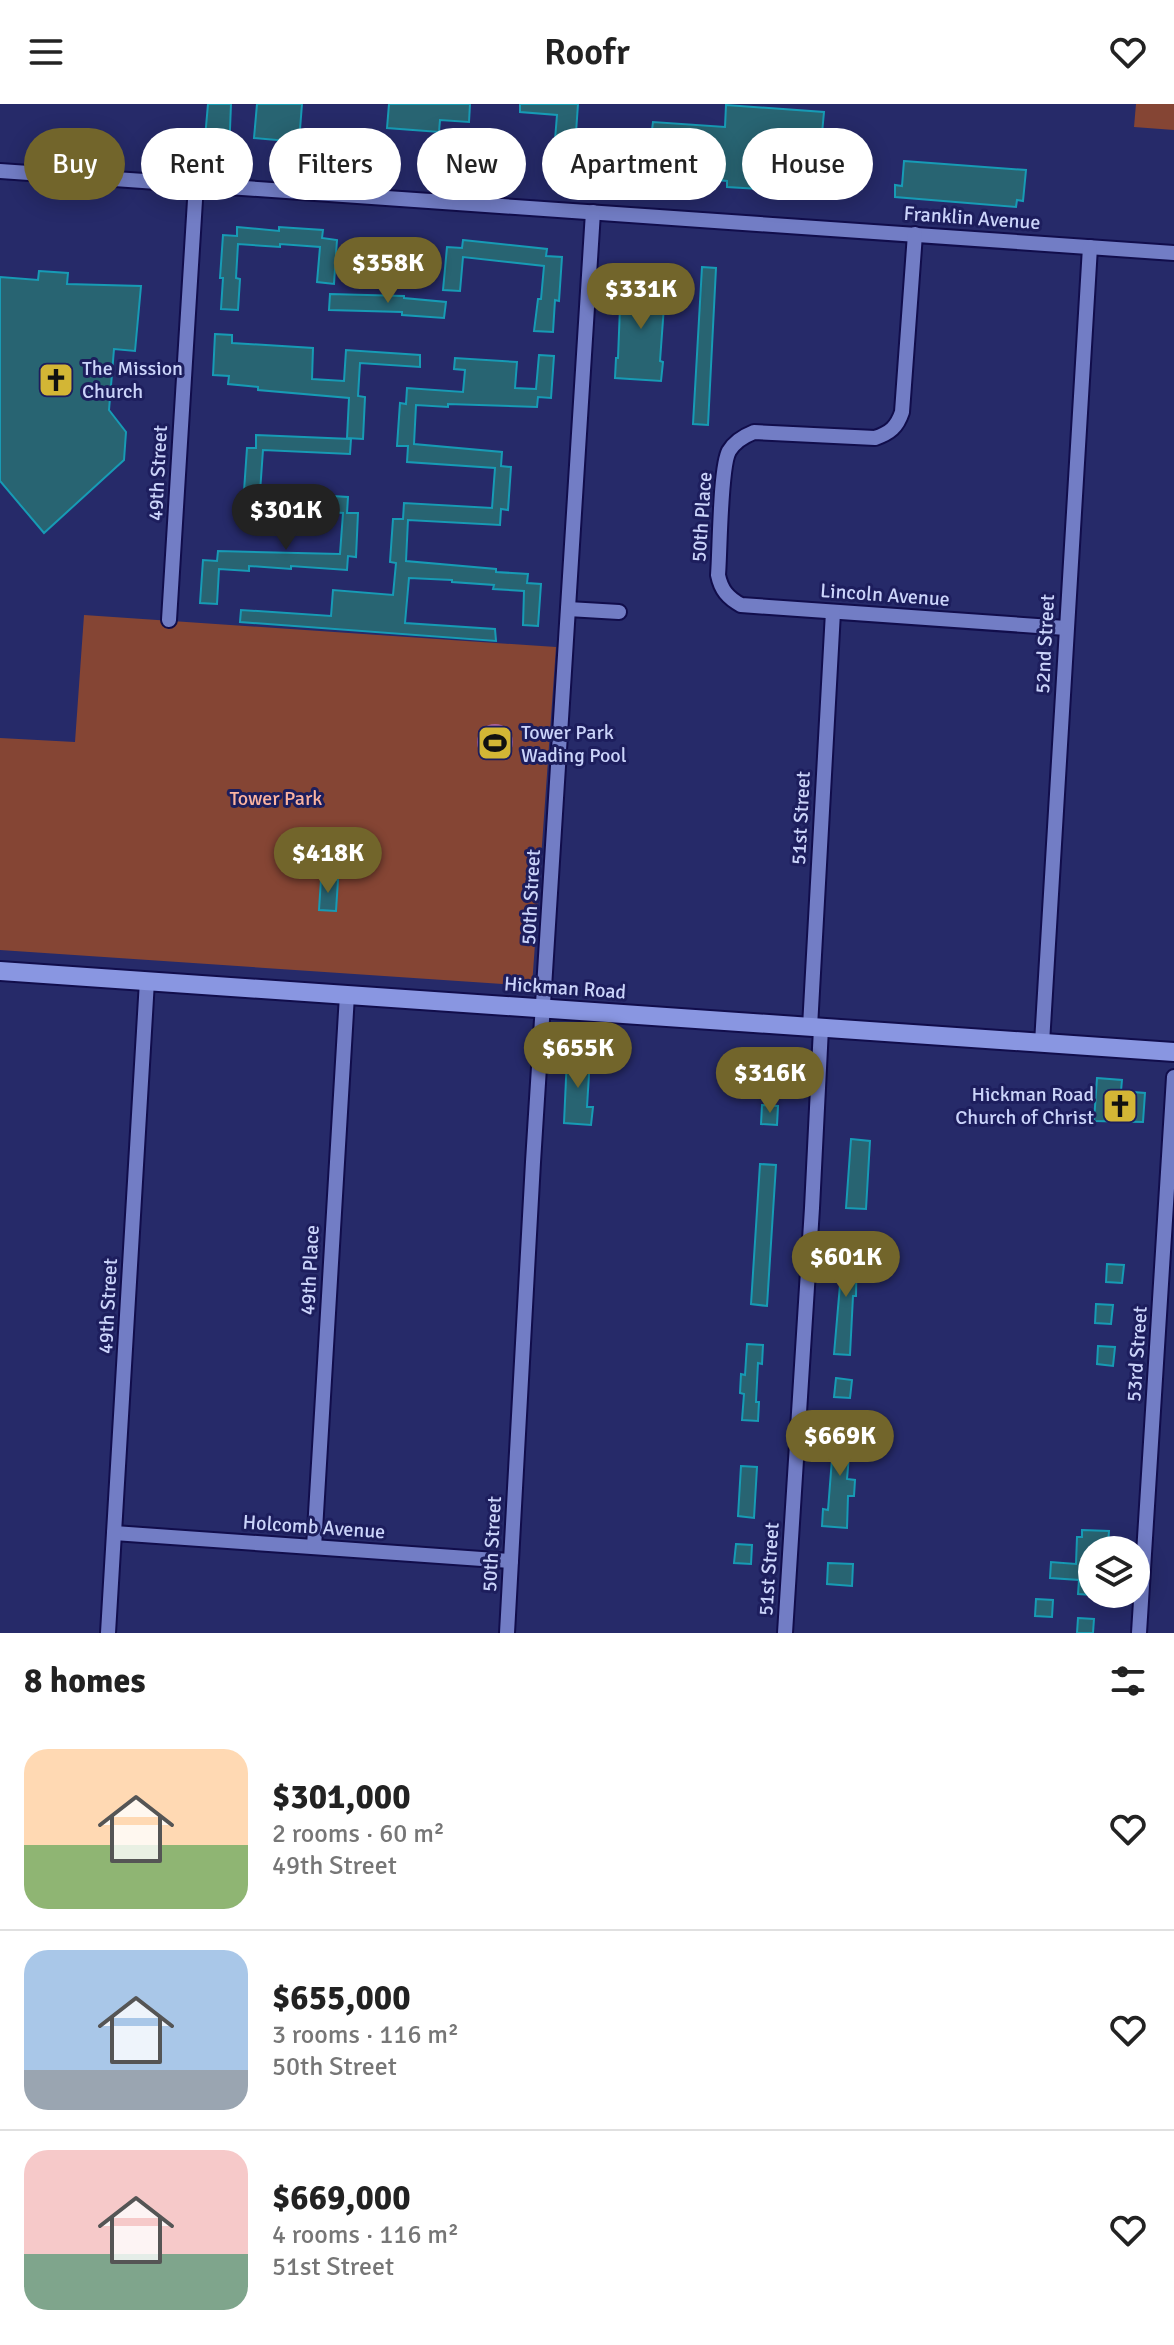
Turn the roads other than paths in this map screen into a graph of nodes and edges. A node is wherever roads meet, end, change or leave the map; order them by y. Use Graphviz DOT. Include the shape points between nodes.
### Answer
graph roads {
  1 [pos="0,171"];
  2 [pos="141,180"];
  3 [pos="253,188"];
  4 [pos="195,200"];
  5 [pos="593,212"];
  6 [pos="915,234"];
  7 [pos="1090,247"];
  8 [pos="1174,253"];
  9 [pos="718,575"];
  10 [pos="568,609"];
  11 [pos="619,612"];
  12 [pos="833,612"];
  13 [pos="169,620"];
  14 [pos="1066,628"];
  15 [pos="0,971"];
  16 [pos="147,981"];
  17 [pos="347,995"];
  18 [pos="544,1009"];
  19 [pos="816,1028"];
  20 [pos="1042,1043"];
  21 [pos="1174,1052"];
  22 [pos="1174,1077"];
  23 [pos="114,1533"];
  24 [pos="314,1547"];
  25 [pos="511,1561"];
  26 [pos="108,1633"];
  27 [pos="507,1633"];
  28 [pos="785,1633"];
  29 [pos="1139,1633"];
  1 -- 2 [label="street, Franklin Avenue"];
  3 -- 5 [label="street, Franklin Avenue"];
  4 -- 13 [label="street, 49th Street"];
  5 -- 6 [label="street, Franklin Avenue"];
  5 -- 10 [label="street, 50th Street"];
  6 -- 7 [label="street, Franklin Avenue"];
  6 -- 9 [label="street, 50th Place" via="902,412 893,429 875,438 754,432 743,436 726,460"];
  7 -- 8 [label="street, Franklin Avenue"];
  7 -- 14 [label="street, 52nd Street"];
  9 -- 12 [label="street, Lincoln Avenue" via="724,592 741,605"];
  10 -- 11 [label="street"];
  10 -- 18 [label="street, 50th Street"];
  12 -- 14 [label="street, Lincoln Avenue"];
  12 -- 19 [label="street, 51st Street"];
  14 -- 20 [label="street, 52nd Street"];
  15 -- 16 [label="main road, Hickman Road"];
  16 -- 17 [label="main road, Hickman Road"];
  16 -- 23 [label="street, 49th Street"];
  17 -- 18 [label="main road, Hickman Road"];
  17 -- 24 [label="street, 49th Place"];
  18 -- 19 [label="main road, Hickman Road"];
  18 -- 25 [label="street, 50th Street"];
  19 -- 20 [label="main road, Hickman Road"];
  19 -- 28 [label="street, 51st Street" via="812,1208"];
  20 -- 21 [label="main road, Hickman Road"];
  22 -- 29 [label="street, 53rd Street"];
  23 -- 24 [label="street, Holcomb Avenue"];
  23 -- 26 [label="street, 49th Street"];
  24 -- 25 [label="street, Holcomb Avenue"];
  25 -- 27 [label="street, 50th Street"];
}
